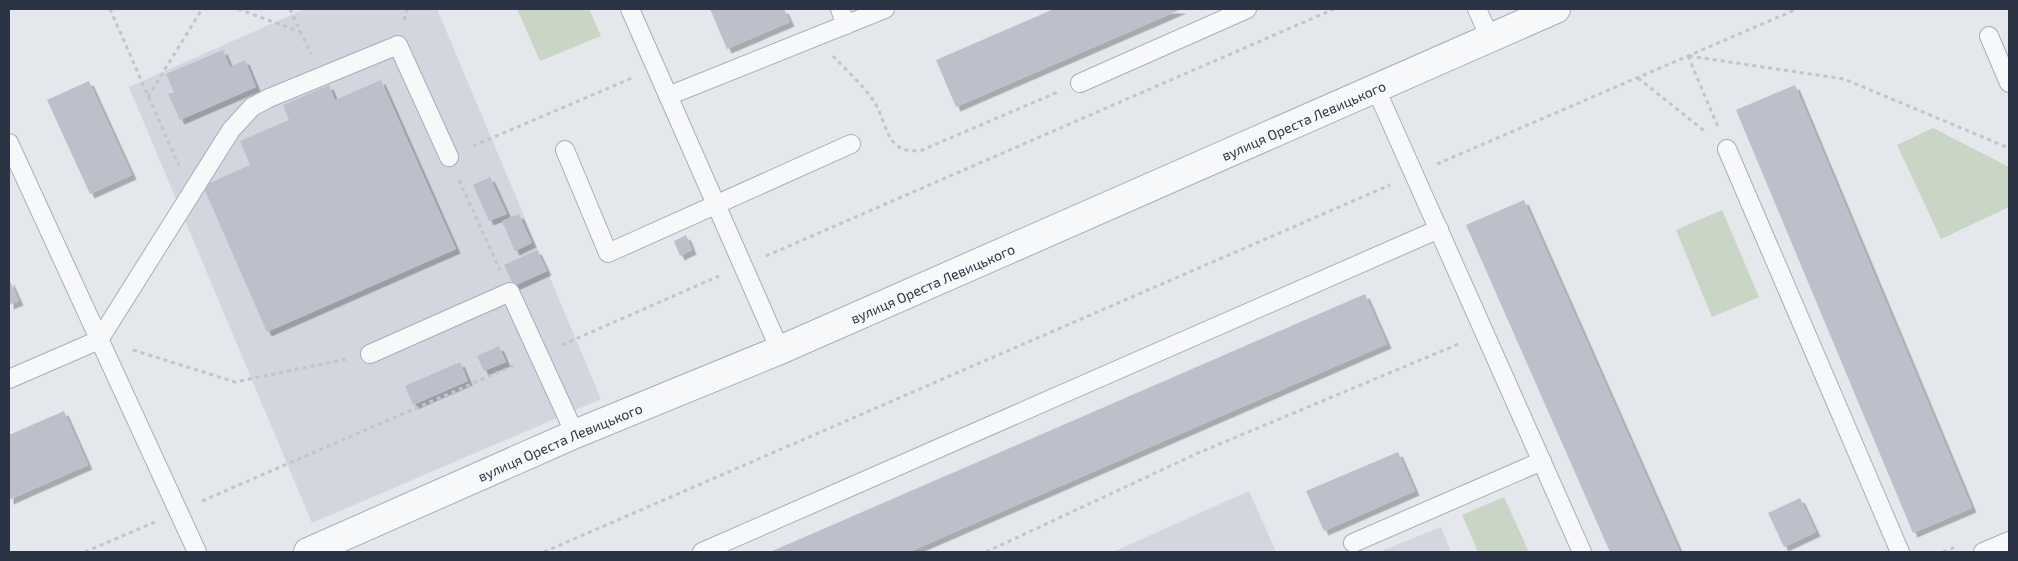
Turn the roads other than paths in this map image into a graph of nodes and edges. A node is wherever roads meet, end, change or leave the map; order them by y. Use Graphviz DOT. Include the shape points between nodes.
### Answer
graph roads {
  1 [pos="630,9"];
  2 [pos="885,9"];
  3 [pos="1247,9"];
  4 [pos="1477,9"];
  5 [pos="1556,9"];
  6 [pos="843,17"];
  7 [pos="1489,36"];
  8 [pos="1989,36"];
  9 [pos="1080,83"];
  10 [pos="2009,84"];
  11 [pos="1376,89"];
  12 [pos="668,96"];
  13 [pos="9,143"];
  14 [pos="851,144"];
  15 [pos="1727,149"];
  16 [pos="565,150"];
  17 [pos="449,157"];
  18 [pos="1439,229"];
  19 [pos="99,340"];
  20 [pos="780,350"];
  21 [pos="370,354"];
  22 [pos="9,379"];
  23 [pos="575,434"];
  24 [pos="1542,461"];
  25 [pos="2009,541"];
  26 [pos="1353,543"];
  27 [pos="197,552"];
  28 [pos="308,552"];
  29 [pos="702,552"];
  30 [pos="1582,552"];
  31 [pos="1900,552"];
  32 [pos="1982,552"];
  1 -- 12 [label="lane"];
  2 -- 6 [label="lane"];
  3 -- 9 [label="lane"];
  4 -- 7 [label="lane"];
  5 -- 7 [label="street, вулиця Ореста Левицького"];
  6 -- 12 [label="lane" via="816,37"];
  7 -- 11 [label="street, вулиця Ореста Левицького"];
  8 -- 10 [label="lane"];
  11 -- 18 [label="lane"];
  11 -- 20 [label="street, вулиця Ореста Левицького"];
  12 -- 20 [label="lane"];
  13 -- 19 [label="lane"];
  14 -- 16 [label="lane" via="608,253"];
  15 -- 31 [label="lane"];
  17 -- 19 [label="lane" via="398,45 252,107 230,130"];
  18 -- 24 [label="lane"];
  18 -- 29 [label="lane"];
  19 -- 22 [label="lane"];
  19 -- 27 [label="lane"];
  20 -- 23 [label="street, вулиця Ореста Левицького"];
  21 -- 23 [label="lane" via="510,292"];
  23 -- 28 [label="street, вулиця Ореста Левицького"];
  24 -- 26 [label="lane"];
  24 -- 30 [label="lane"];
  25 -- 32 [label="lane"];
}
